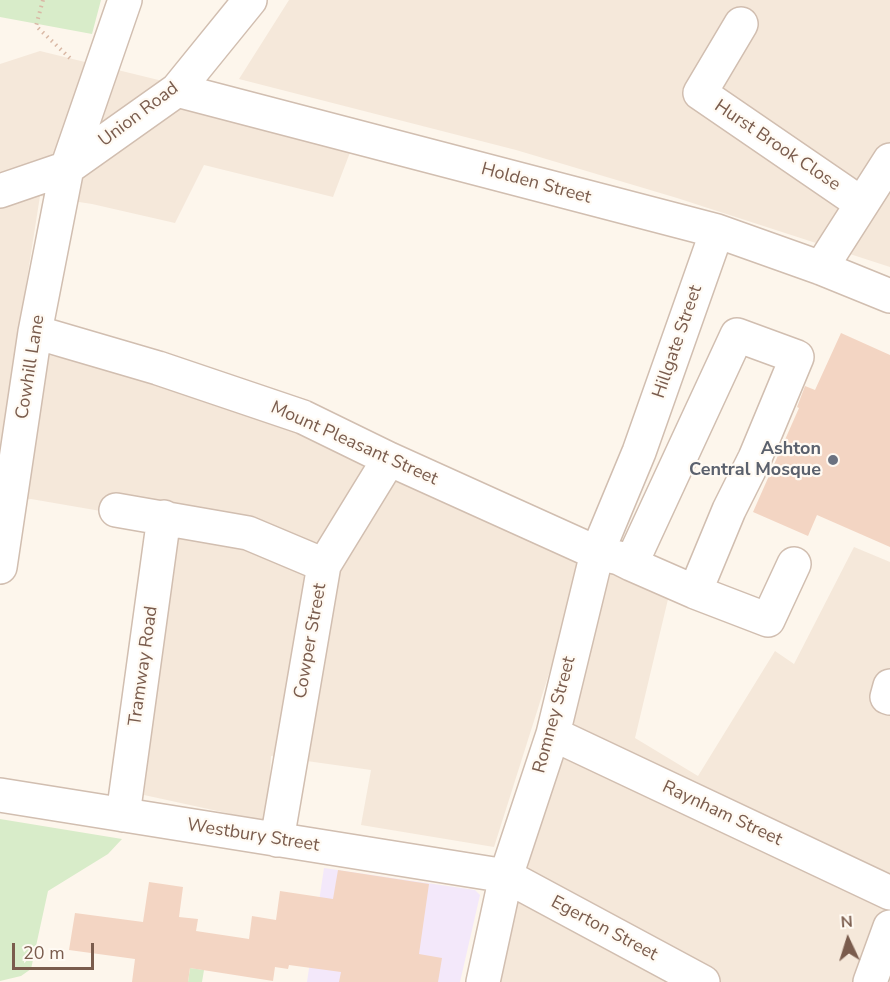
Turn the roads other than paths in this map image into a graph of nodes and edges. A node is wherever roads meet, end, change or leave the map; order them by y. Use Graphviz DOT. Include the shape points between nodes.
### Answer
graph roads {
  1 [pos="125,0"];
  2 [pos="250,0"];
  3 [pos="741,24"];
  4 [pos="177,90"];
  5 [pos="67,168"];
  6 [pos="879,184"];
  7 [pos="0,191"];
  8 [pos="717,231"];
  9 [pos="821,268"];
  10 [pos="890,296"];
  11 [pos="35,332"];
  12 [pos="642,445"];
  13 [pos="683,452"];
  14 [pos="389,459"];
  15 [pos="116,510"];
  16 [pos="164,517"];
  17 [pos="597,553"];
  18 [pos="631,564"];
  19 [pos="794,564"];
  20 [pos="324,565"];
  21 [pos="0,567"];
  22 [pos="695,592"];
  23 [pos="553,734"];
  24 [pos="0,795"];
  25 [pos="123,815"];
  26 [pos="277,840"];
  27 [pos="506,876"];
  28 [pos="890,893"];
  29 [pos="890,927"];
  30 [pos="483,982"];
  31 [pos="703,982"];
  32 [pos="870,982"];
  1 -- 5 [label="street, Cowhill Lane"];
  2 -- 4 [label="street, Union Road"];
  3 -- 6 [label="street, Hurst Brook Close" via="700,93"];
  4 -- 5 [label="street, Union Road"];
  4 -- 8 [label="street, Holden Street"];
  5 -- 7 [label="street, Union Road"];
  5 -- 11 [label="street, Cowhill Lane"];
  6 -- 9 [label="street"];
  8 -- 9 [label="street, Holden Street"];
  8 -- 12 [label="street, Hillgate Street"];
  9 -- 10 [label="street, Holden Street"];
  11 -- 14 [label="street, Mount Pleasant Street" via="303,417"];
  11 -- 21 [label="street, Cowhill Lane"];
  12 -- 13 [label="street"];
  12 -- 17 [label="street, Romney Street"];
  13 -- 18 [label="street"];
  13 -- 22 [label="street" via="737,335 796,357"];
  14 -- 17 [label="street, Mount Pleasant Street"];
  14 -- 20 [label="street, Cowper Street"];
  15 -- 16 [label="street"];
  16 -- 20 [label="street" via="248,533"];
  16 -- 25 [label="street, Tramway Road"];
  17 -- 18 [label="street, Mount Pleasant Street"];
  17 -- 23 [label="street, Romney Street"];
  18 -- 22 [label="street, Mount Pleasant Street"];
  19 -- 22 [label="street, Mount Pleasant Street" via="768,620"];
  20 -- 26 [label="street, Cowper Street"];
  23 -- 27 [label="street, Romney Street"];
  23 -- 28 [label="street, Raynham Street"];
  24 -- 25 [label="street, Westbury Street"];
  25 -- 26 [label="street, Westbury Street"];
  26 -- 27 [label="street, Westbury Street"];
  27 -- 30 [label="street, Romney Street"];
  27 -- 31 [label="street, Egerton Street"];
  29 -- 32 [label="street"];
}
